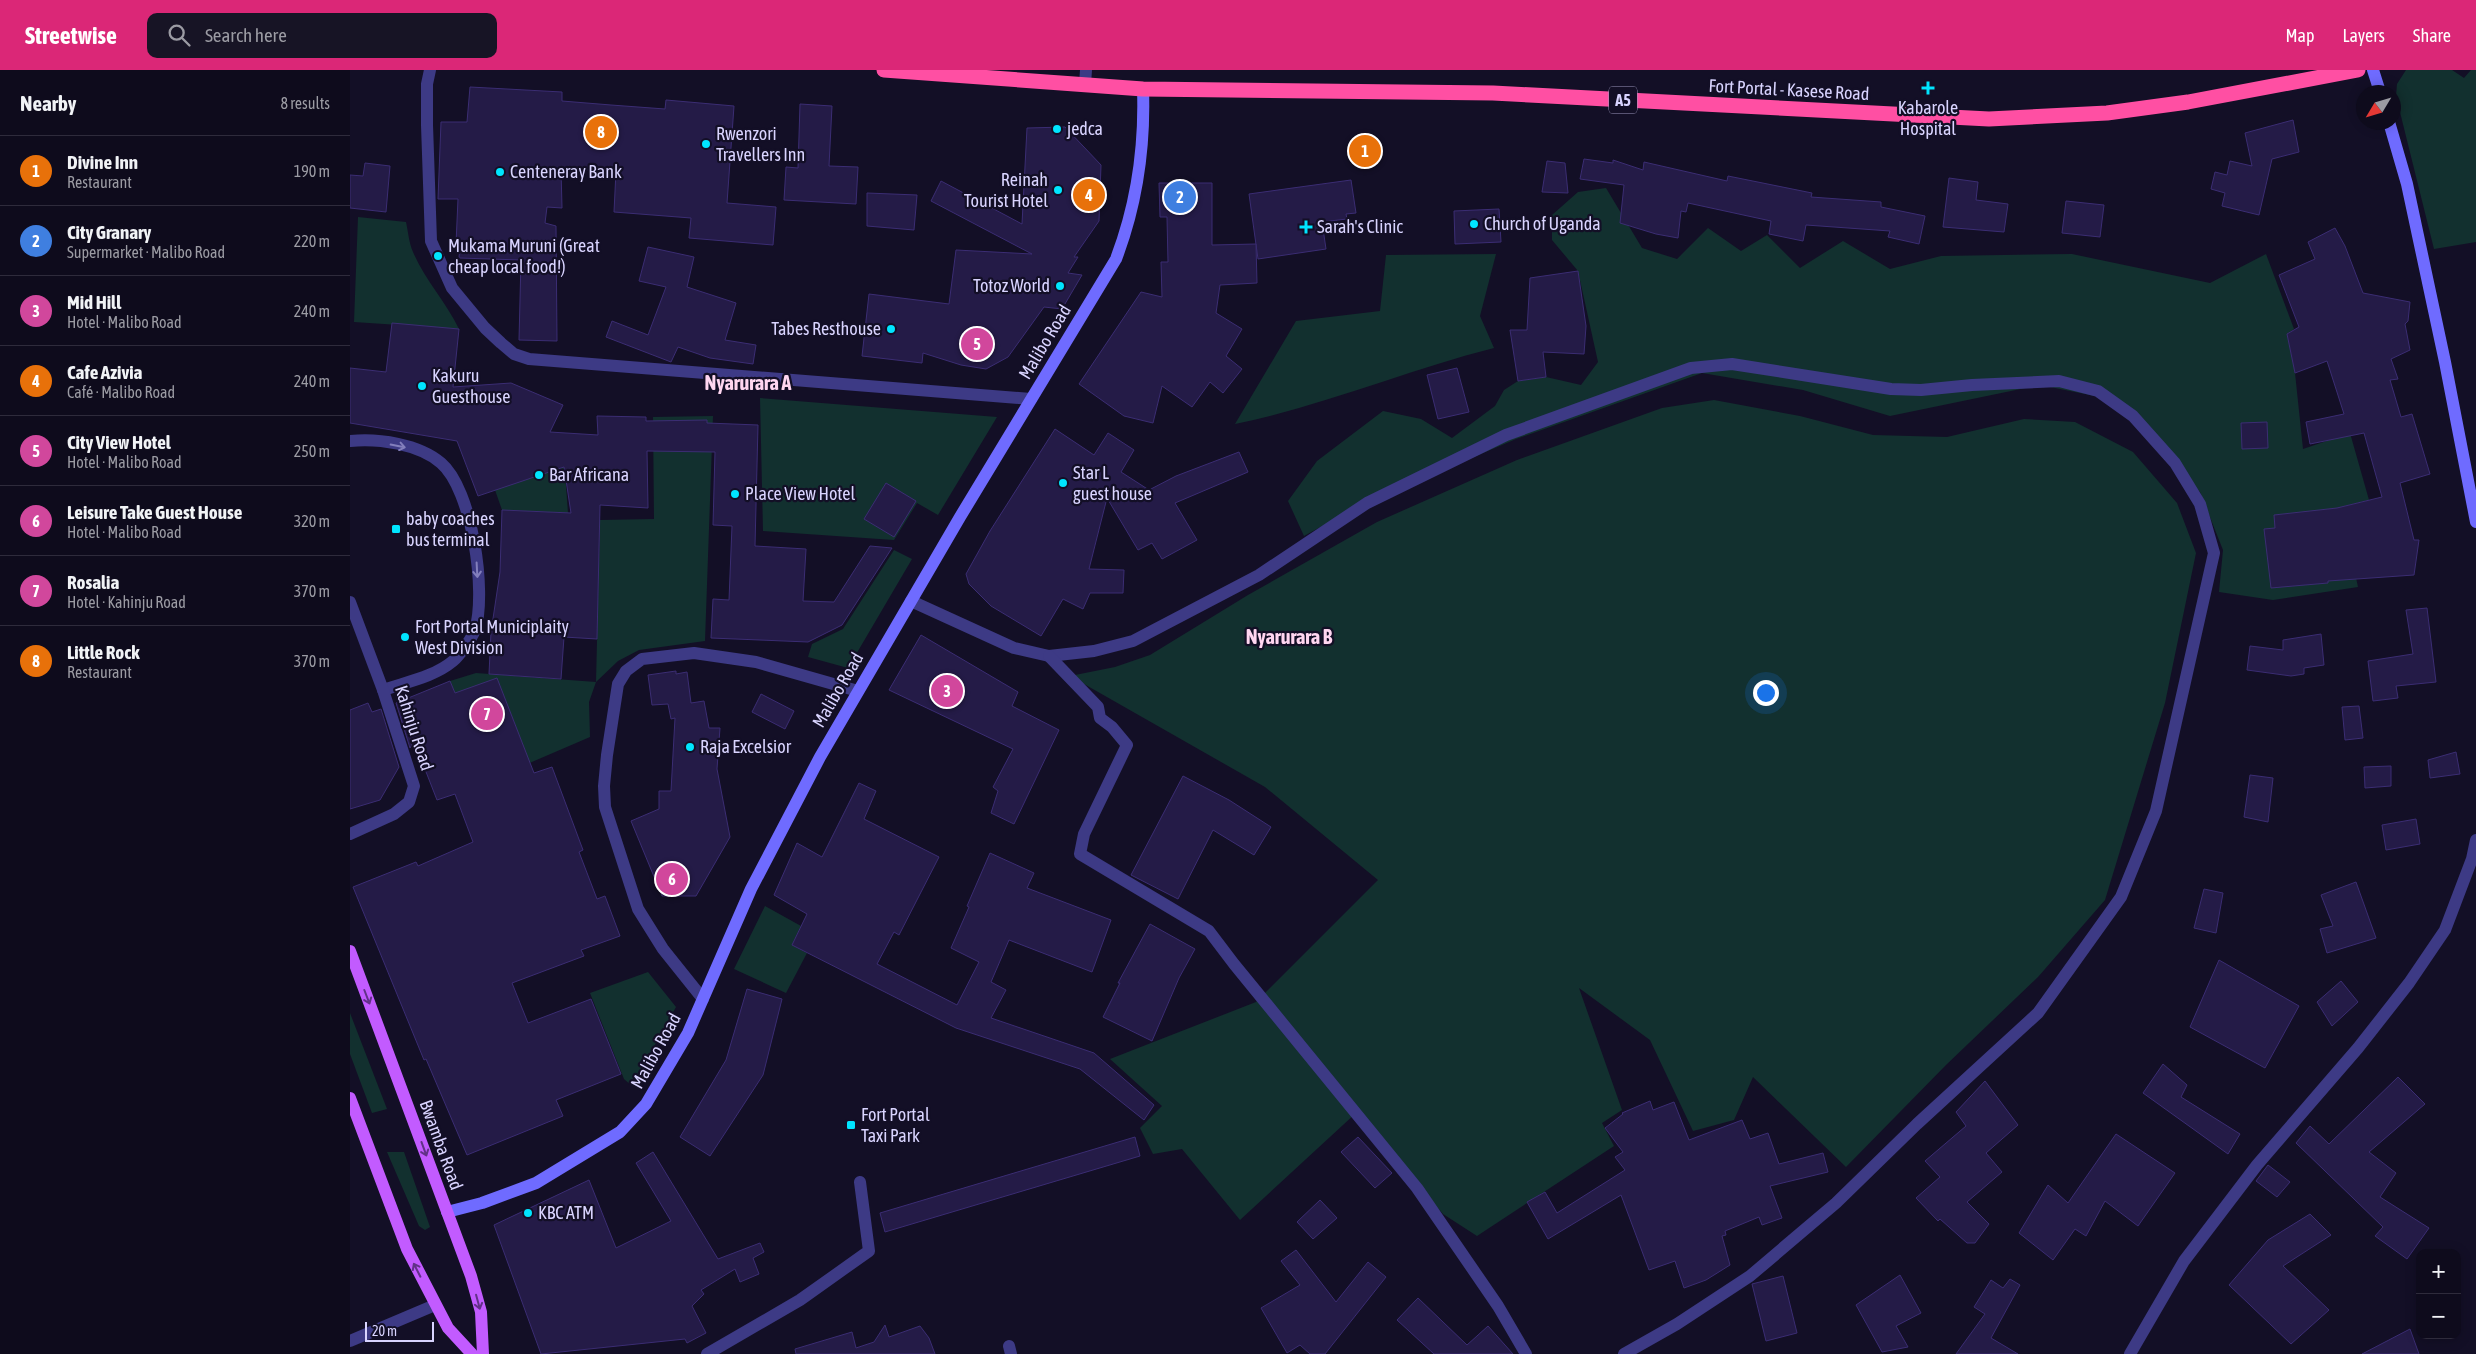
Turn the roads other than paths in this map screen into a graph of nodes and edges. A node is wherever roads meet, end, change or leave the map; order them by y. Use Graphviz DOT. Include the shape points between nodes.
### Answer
graph roads {
  1 [pos="430,70"];
  2 [pos="884,70"];
  3 [pos="2358,70"];
  4 [pos="2373,70"];
  5 [pos="1086,77"];
  6 [pos="2378,85"];
  7 [pos="1143,89"];
  8 [pos="2391,130"];
  9 [pos="1031,399"];
  10 [pos="350,441"];
  11 [pos="2476,522"];
  12 [pos="911,601"];
  13 [pos="350,602"];
  14 [pos="1049,656"];
  15 [pos="383,690"];
  16 [pos="858,691"];
  17 [pos="350,834"];
  18 [pos="2476,840"];
  19 [pos="350,951"];
  20 [pos="703,999"];
  21 [pos="350,1098"];
  22 [pos="860,1182"];
  23 [pos="447,1212"];
  24 [pos="435,1305"];
  25 [pos="350,1342"];
  26 [pos="722,1350"];
  27 [pos="472,1354"];
  28 [pos="483,1354"];
  29 [pos="707,1354"];
  30 [pos="1526,1354"];
  31 [pos="1624,1354"];
  32 [pos="2130,1354"];
  1 -- 9 [label="street" via="426,125 431,241 452,288 485,328 514,354 529,359"];
  2 -- 5 [label="highway, Fort Portal - Kasese Road / A5"];
  3 -- 7 [label="highway, Fort Portal - Kasese Road / A5" via="2106,114 1989,119 1493,93"];
  4 -- 6 [label="street"];
  5 -- 7 [label="highway, Fort Portal - Kasese Road / A5"];
  7 -- 9 [label="street, Malibo Road" via="1144,122 1137,182 1130,220 1118,254"];
  8 -- 11 [label="street" via="2407,184"];
  9 -- 12 [label="street, Malibo Road"];
  10 -- 15 [label="street, one-way" via="418,449 443,464 458,485 467,507 477,560 479,600 475,631 454,660 425,677"];
  12 -- 14 [label="street" via="1014,648"];
  12 -- 16 [label="street, Malibo Road"];
  13 -- 15 [label="street, Kahinju Road"];
  14 -- 30 [label="street" via="1098,707 1100,718 1127,745 1084,834 1080,854 1209,931 1417,1188 1498,1306"];
  14 -- 31 [label="street" via="1094,651 1133,641 1259,575 1367,503 1506,435 1691,368 1732,364 1892,389 2059,381 2098,391 2133,416 2175,464 2200,504 2214,553 2156,811 2121,897 2038,1013 1916,1124 1836,1203 1750,1276"];
  15 -- 17 [label="street, Kahinju Road" via="414,786 409,802 394,814"];
  16 -- 20 [label="street, Malibo Road" via="751,889"];
  16 -- 20 [label="street" via="756,662 694,653 642,659 626,671 618,684 607,755 605,807 638,909 663,949"];
  18 -- 32 [label="street" via="2445,930 2358,1048 2256,1165 2184,1261"];
  19 -- 23 [label="main road, Bwamba Road, one-way"];
  20 -- 23 [label="street, Malibo Road" via="688,1033 646,1104 620,1132 536,1183"];
  24 -- 21 [label="main road, one-way" via="407,1249"];
  22 -- 26 [label="street" via="869,1251"];
  23 -- 28 [label="main road, Bwamba Road, one-way" via="481,1312"];
  24 -- 25 [label="street"];
  24 -- 27 [label="main road" via="448,1328"];
  26 -- 29 [label="street"];
}
